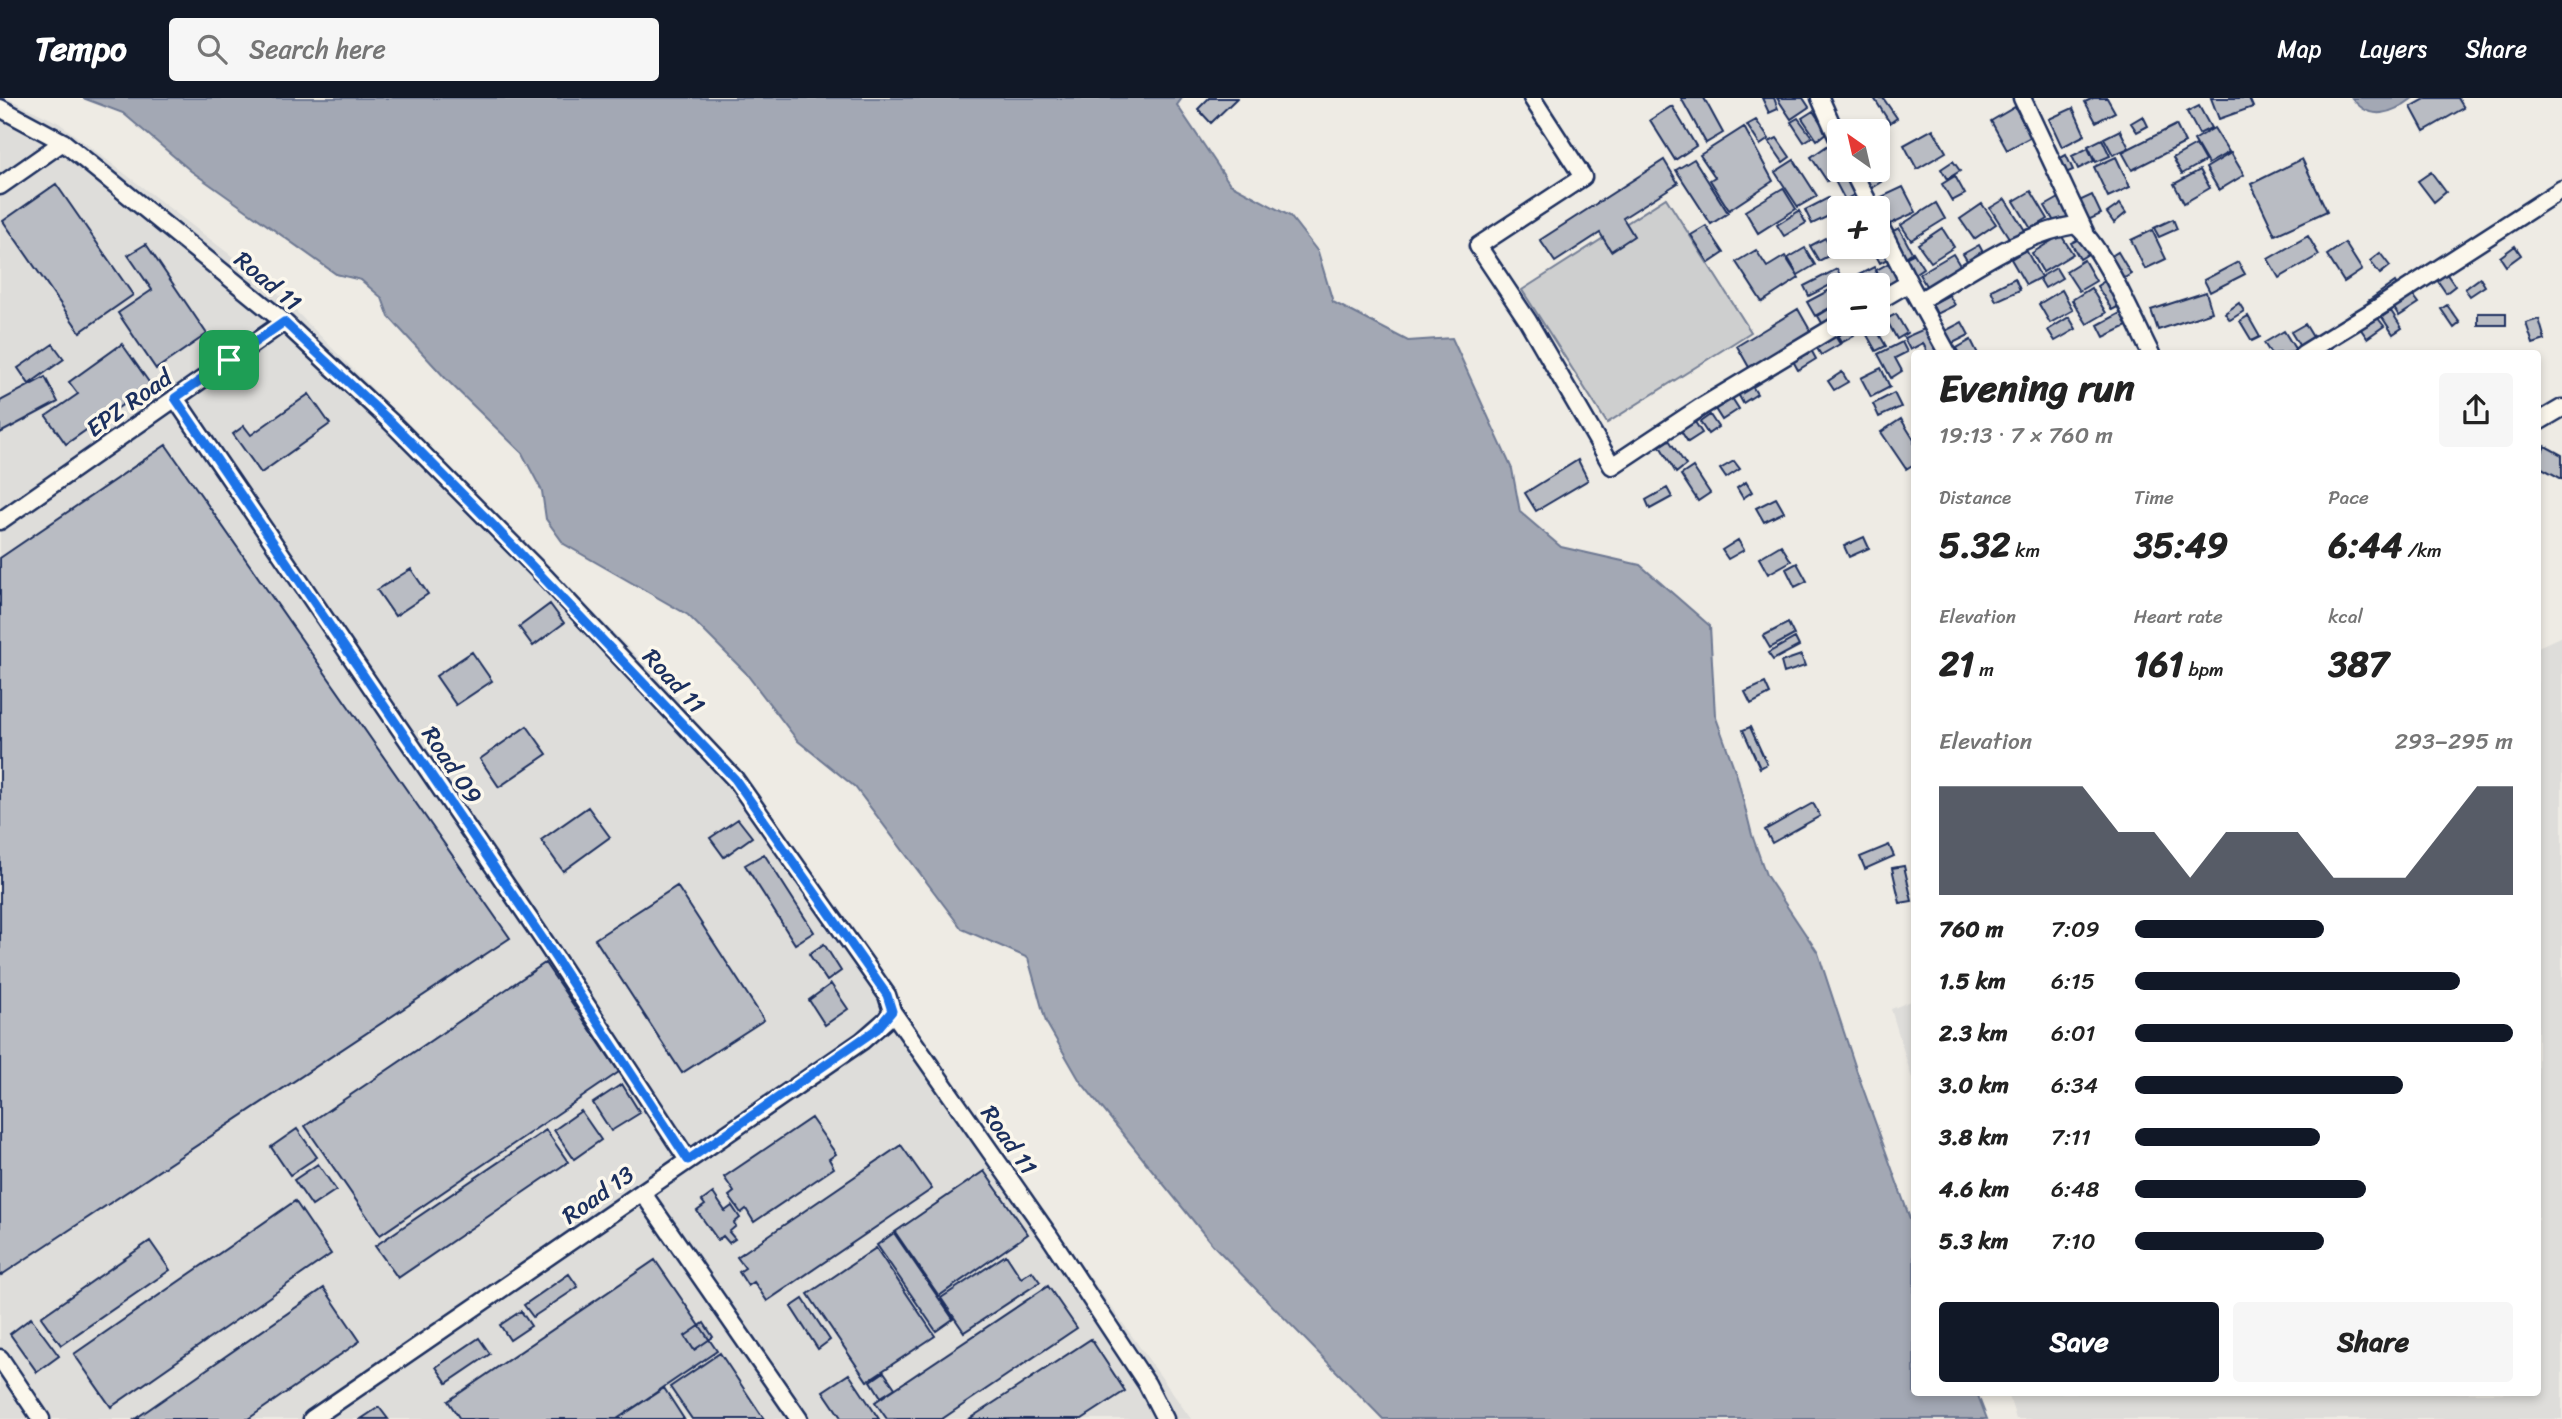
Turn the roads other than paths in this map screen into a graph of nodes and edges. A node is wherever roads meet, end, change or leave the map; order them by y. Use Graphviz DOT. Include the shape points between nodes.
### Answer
graph roads {
  1 [pos="1532,98"];
  2 [pos="1820,98"];
  3 [pos="2022,98"];
  4 [pos="0,108"];
  5 [pos="1829,119"];
  6 [pos="63,142"];
  7 [pos="0,186"];
  8 [pos="2562,190"];
  9 [pos="2085,232"];
  10 [pos="1890,246"];
  11 [pos="1909,283"];
  12 [pos="1890,294"];
  13 [pos="1919,301"];
  14 [pos="284,322"];
  15 [pos="1827,331"];
  16 [pos="1946,350"];
  17 [pos="2149,350"];
  18 [pos="2309,350"];
  19 [pos="175,398"];
  20 [pos="2562,408"];
  21 [pos="2541,420"];
  22 [pos="0,521"];
  23 [pos="892,1011"];
  24 [pos="688,1160"];
  25 [pos="642,1192"];
  26 [pos="0,1358"];
  27 [pos="319,1415"];
  28 [pos="41,1419"];
  29 [pos="799,1419"];
  30 [pos="1165,1419"];
  1 -- 15 [label="street" via="1583,177 1478,246 1528,321 1612,466"];
  2 -- 5 [label="street"];
  3 -- 9 [label="street"];
  4 -- 6 [label="street, Road 11"];
  6 -- 7 [label="street"];
  6 -- 14 [label="street, Road 11"];
  8 -- 18 [label="street"];
  9 -- 13 [label="street" via="2075,225 2024,242"];
  9 -- 17 [label="street"];
  10 -- 11 [label="street"];
  11 -- 12 [label="street"];
  11 -- 13 [label="street"];
  13 -- 16 [label="street"];
  14 -- 19 [label="street, EPZ Road"];
  14 -- 23 [label="street, Road 11" via="517,549 735,779 887,995"];
  19 -- 22 [label="street, EPZ Road"];
  19 -- 24 [label="street, Road 09"];
  20 -- 21 [label="street"];
  23 -- 24 [label="street, Road 13" via="862,1041"];
  23 -- 30 [label="street, Road 11" via="1048,1234"];
  24 -- 25 [label="street, Road 13"];
  25 -- 27 [label="street, Road 13"];
  25 -- 29 [label="street"];
  26 -- 28 [label="street"];
}
